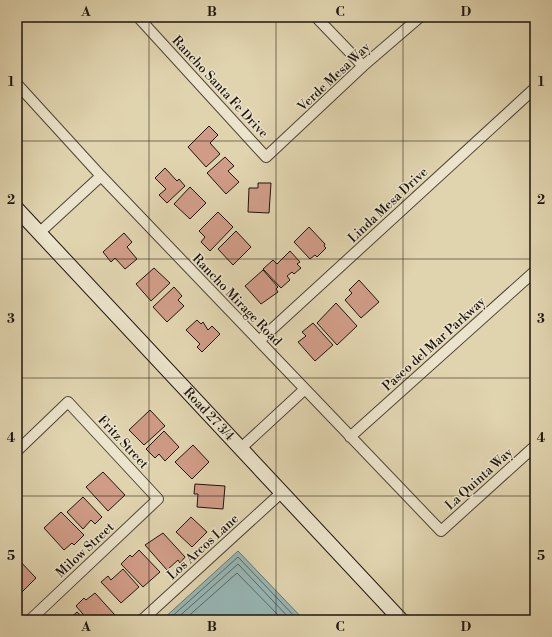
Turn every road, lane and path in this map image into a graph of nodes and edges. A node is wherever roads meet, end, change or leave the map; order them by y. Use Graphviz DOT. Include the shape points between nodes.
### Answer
graph roads {
  1 [pos="138,17"];
  2 [pos="316,17"];
  3 [pos="420,17"];
  4 [pos="363,66"];
  5 [pos="17,84"];
  6 [pos="535,88"];
  7 [pos="266,157"];
  8 [pos="101,176"];
  9 [pos="17,209"];
  10 [pos="39,233"];
  11 [pos="535,271"];
  12 [pos="259,341"];
  13 [pos="305,389"];
  14 [pos="350,437"];
  15 [pos="535,446"];
  16 [pos="240,449"];
  17 [pos="17,451"];
  18 [pos="281,493"];
  19 [pos="158,499"];
  20 [pos="441,531"];
  21 [pos="30,620"];
  22 [pos="142,620"];
  23 [pos="401,620"];
  1 -- 7 [label="street, Rancho Santa Fe Drive"];
  2 -- 4 [label="street"];
  3 -- 4 [label="street, Verde Mesa Way"];
  4 -- 7 [label="street, Verde Mesa Way"];
  5 -- 8 [label="street, Rancho Mirage Road"];
  6 -- 12 [label="street, Linda Mesa Drive"];
  8 -- 10 [label="street"];
  8 -- 12 [label="street, Rancho Mirage Road"];
  9 -- 10 [label="street, Road 27 3/4"];
  10 -- 16 [label="street, Road 27 3/4"];
  11 -- 14 [label="street, Paseo del Mar Parkway"];
  12 -- 13 [label="street, Rancho Mirage Road"];
  13 -- 14 [label="street, Rancho Mirage Road"];
  13 -- 16 [label="street"];
  14 -- 20 [label="street, Rancho Mirage Road"];
  15 -- 20 [label="street, La Quinta Way"];
  16 -- 18 [label="street, Road 27 3/4"];
  17 -- 19 [label="street, Fritz Street" via="68,402"];
  18 -- 22 [label="street, Los Arcos Lane"];
  18 -- 23 [label="street, Road 27 3/4"];
  19 -- 21 [label="street, Milow Street"];
}
